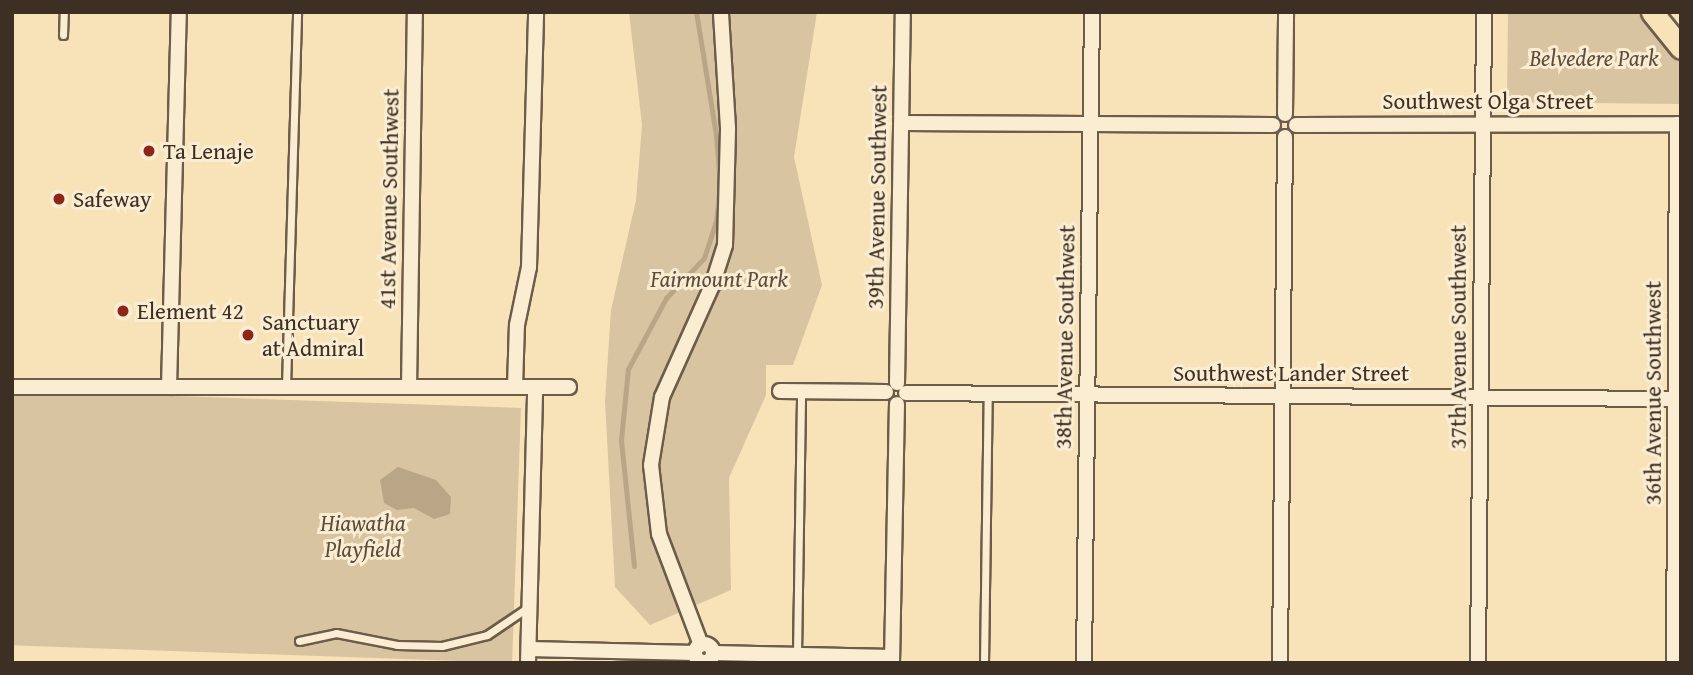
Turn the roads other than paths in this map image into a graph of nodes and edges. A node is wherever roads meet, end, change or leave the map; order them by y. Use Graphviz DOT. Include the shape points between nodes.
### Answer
graph roads {
  1 [pos="64,12"];
  2 [pos="179,12"];
  3 [pos="297,12"];
  4 [pos="415,12"];
  5 [pos="536,12"];
  6 [pos="721,12"];
  7 [pos="903,12"];
  8 [pos="1092,12"];
  9 [pos="1286,12"];
  10 [pos="1484,12"];
  11 [pos="1652,12"];
  12 [pos="63,35"];
  13 [pos="1681,48"];
  14 [pos="1285,114"];
  15 [pos="902,123"];
  16 [pos="1090,123"];
  17 [pos="1482,123"];
  18 [pos="1679,124"];
  19 [pos="1273,125"];
  20 [pos="1296,125"];
  21 [pos="1285,137"];
  22 [pos="12,387"];
  23 [pos="169,387"];
  24 [pos="286,387"];
  25 [pos="409,387"];
  26 [pos="515,387"];
  27 [pos="535,387"];
  28 [pos="569,387"];
  29 [pos="780,391"];
  30 [pos="801,391"];
  31 [pos="896,393"];
  32 [pos="988,393"];
  33 [pos="1087,394"];
  34 [pos="1281,395"];
  35 [pos="1480,397"];
  36 [pos="1676,399"];
  37 [pos="531,604"];
  38 [pos="299,641"];
  39 [pos="705,655"];
  40 [pos="797,655"];
  41 [pos="529,656"];
  42 [pos="645,657"];
  43 [pos="892,660"];
  44 [pos="984,663"];
  45 [pos="1084,663"];
  46 [pos="1280,663"];
  47 [pos="1478,663"];
  48 [pos="1674,663"];
  1 -- 12 [label="lane"];
  2 -- 23 [label="street"];
  3 -- 24 [label="lane"];
  4 -- 25 [label="street, 41st Avenue Southwest"];
  5 -- 26 [label="street" via="529,267 517,325"];
  6 -- 39 [label="street" via="729,128 725,245 712,286 662,397 651,465 659,534"];
  7 -- 15 [label="street, 39th Avenue Southwest"];
  8 -- 16 [label="street, 38th Avenue Southwest"];
  9 -- 14 [label="street"];
  10 -- 17 [label="street, 37th Avenue Southwest"];
  11 -- 13 [label="main road"];
  14 -- 19 [label="street"];
  14 -- 20 [label="street"];
  15 -- 16 [label="street"];
  15 -- 31 [label="street, 39th Avenue Southwest"];
  16 -- 19 [label="street"];
  16 -- 33 [label="street, 38th Avenue Southwest"];
  17 -- 18 [label="street, Southwest Olga Street"];
  17 -- 20 [label="street, Southwest Olga Street"];
  17 -- 35 [label="street, 37th Avenue Southwest"];
  18 -- 36 [label="street, 36th Avenue Southwest"];
  19 -- 21 [label="street" via="1276,133"];
  20 -- 21 [label="street"];
  21 -- 34 [label="street"];
  22 -- 23 [label="street"];
  23 -- 24 [label="street"];
  24 -- 25 [label="street"];
  25 -- 26 [label="street"];
  26 -- 27 [label="street"];
  27 -- 28 [label="street"];
  27 -- 37 [label="street"];
  29 -- 30 [label="street, Southwest Lander Street"];
  30 -- 31 [label="street, Southwest Lander Street"];
  30 -- 40 [label="lane"];
  31 -- 32 [label="street, Southwest Lander Street"];
  31 -- 43 [label="street, 39th Avenue Southwest"];
  32 -- 33 [label="street, Southwest Lander Street"];
  32 -- 44 [label="lane"];
  33 -- 34 [label="street, Southwest Lander Street"];
  33 -- 45 [label="street, 38th Avenue Southwest"];
  34 -- 35 [label="street, Southwest Lander Street"];
  34 -- 46 [label="street"];
  35 -- 36 [label="street, Southwest Lander Street"];
  35 -- 47 [label="street, 37th Avenue Southwest"];
  36 -- 48 [label="street, 36th Avenue Southwest"];
  37 -- 38 [label="lane" via="487,635 442,646 397,645 336,633"];
  37 -- 41 [label="street"];
  39 -- 40 [label="street"];
  39 -- 42 [label="street"];
  40 -- 43 [label="street"];
  41 -- 42 [label="street"];
}
